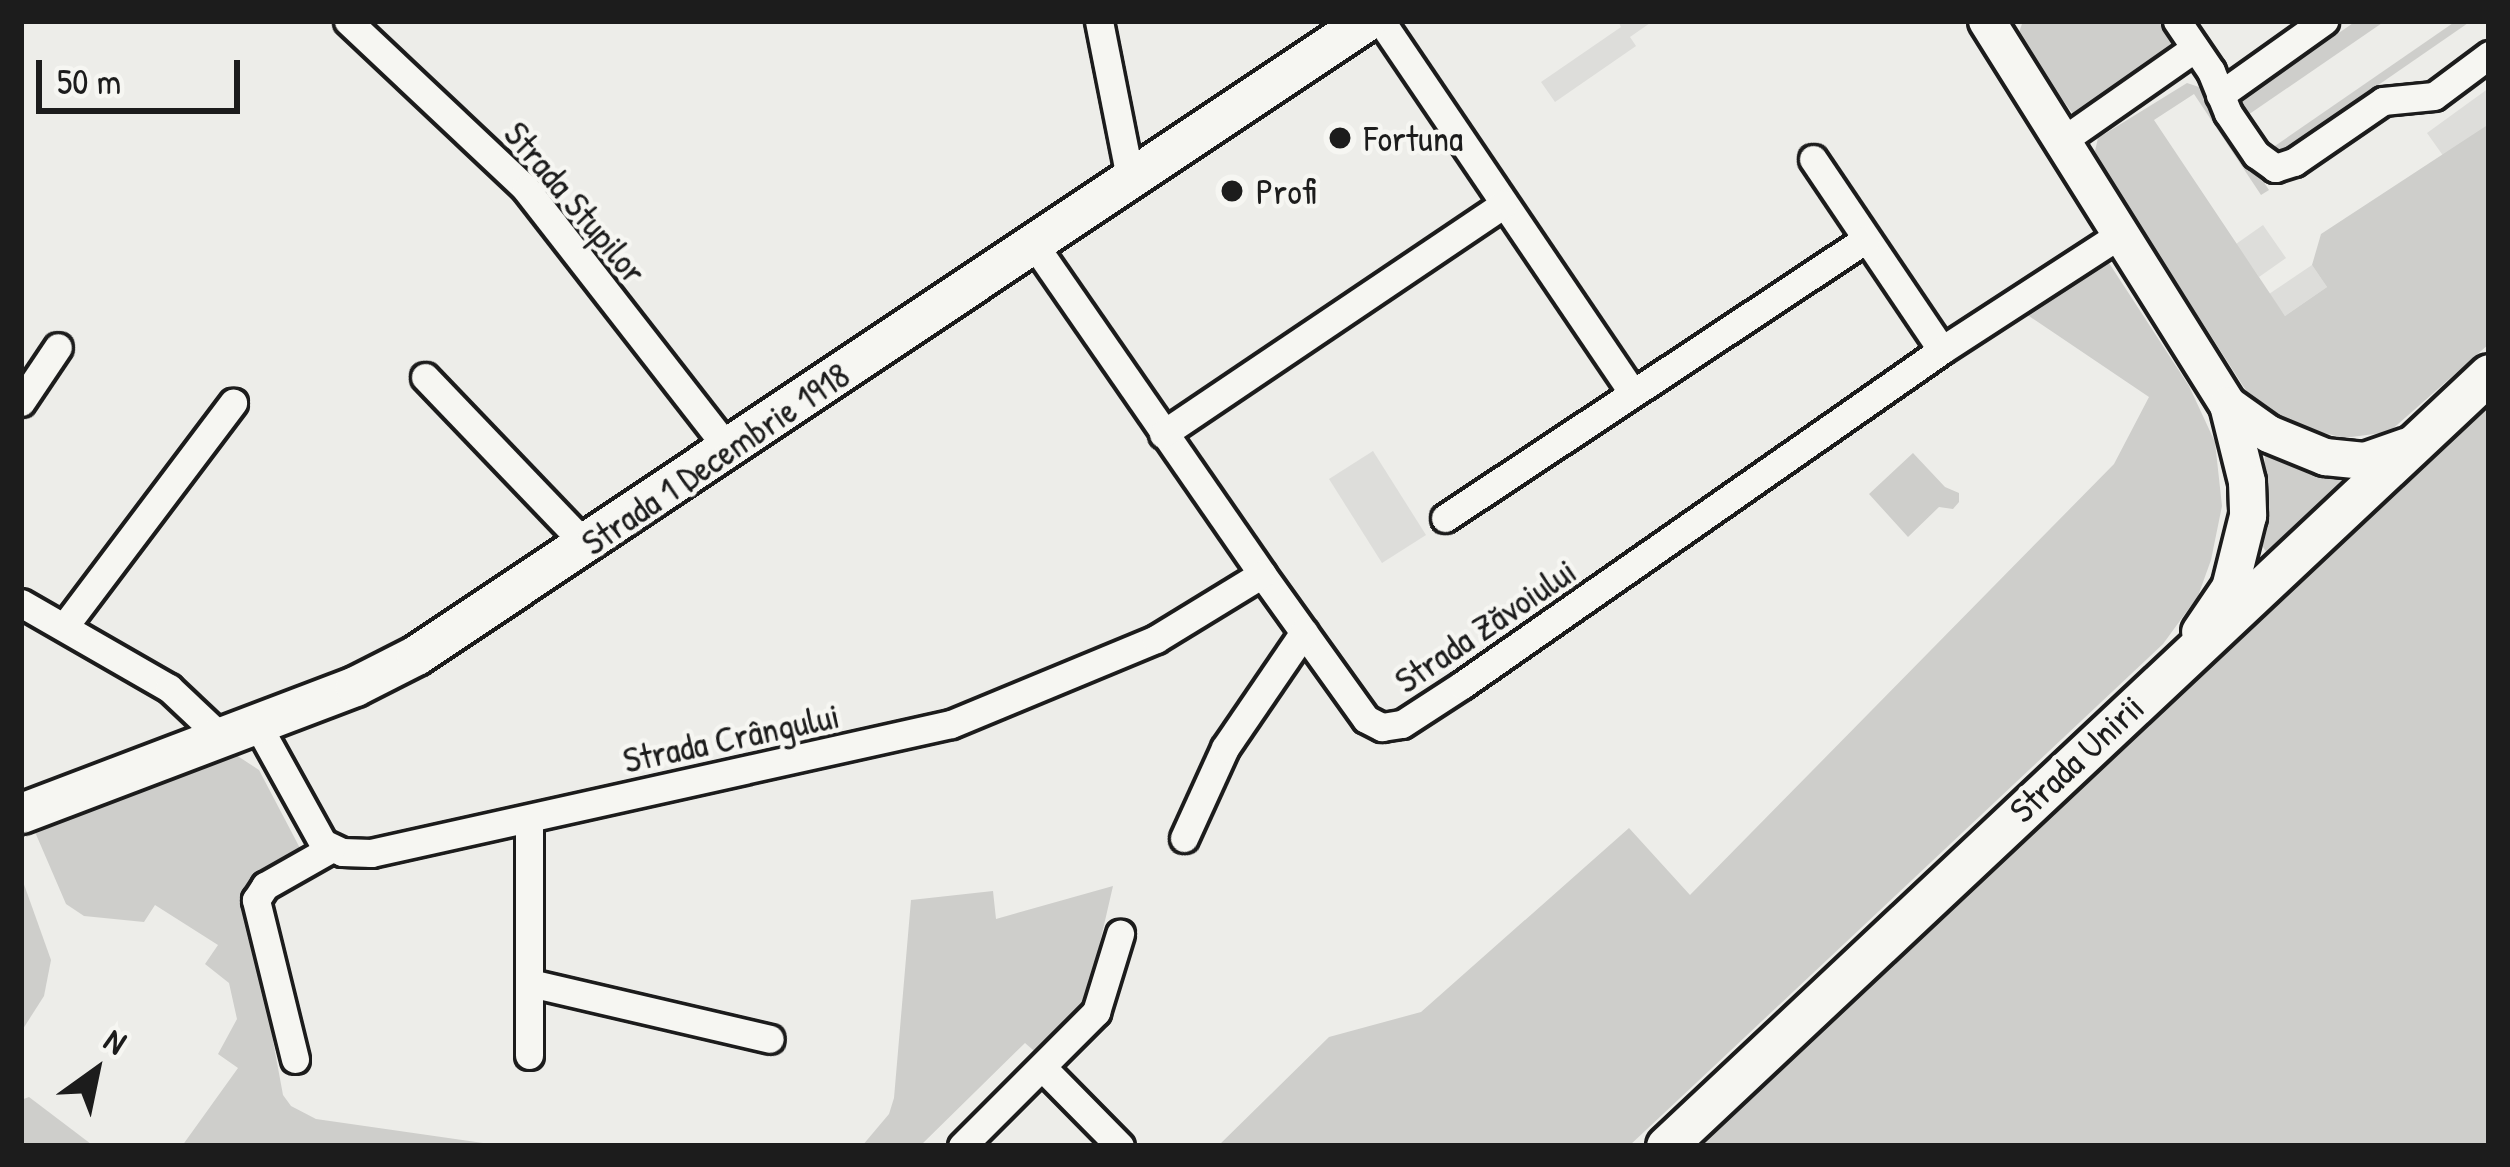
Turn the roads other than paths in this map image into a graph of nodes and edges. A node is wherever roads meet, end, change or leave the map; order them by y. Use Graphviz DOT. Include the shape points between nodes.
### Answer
graph roads {
  1 [pos="348,21"];
  2 [pos="1100,21"];
  3 [pos="1366,21"];
  4 [pos="1381,21"];
  5 [pos="2176,21"];
  6 [pos="2324,21"];
  7 [pos="1997,24"];
  8 [pos="2195,48"];
  9 [pos="2489,56"];
  10 [pos="2220,95"];
  11 [pos="2062,142"];
  12 [pos="1813,159"];
  13 [pos="1130,178"];
  14 [pos="1504,204"];
  15 [pos="2119,235"];
  16 [pos="1866,239"];
  17 [pos="1034,243"];
  18 [pos="58,347"];
  19 [pos="1942,350"];
  20 [pos="2489,374"];
  21 [pos="425,377"];
  22 [pos="1633,393"];
  23 [pos="21,402"];
  24 [pos="233,404"];
  25 [pos="2228,405"];
  26 [pos="1162,434"];
  27 [pos="2414,444"];
  28 [pos="729,449"];
  29 [pos="1445,518"];
  30 [pos="585,544"];
  31 [pos="1262,574"];
  32 [pos="21,603"];
  33 [pos="64,627"];
  34 [pos="1304,632"];
  35 [pos="2176,663"];
  36 [pos="239,730"];
  37 [pos="21,813"];
  38 [pos="529,819"];
  39 [pos="1184,838"];
  40 [pos="332,848"];
  41 [pos="1120,934"];
  42 [pos="530,983"];
  43 [pos="770,1039"];
  44 [pos="529,1055"];
  45 [pos="295,1059"];
  46 [pos="1042,1067"];
  47 [pos="962,1146"];
  48 [pos="1120,1146"];
  49 [pos="1666,1146"];
  1 -- 28 [label="street, Strada Stupilor" via="526,189"];
  2 -- 13 [label="street"];
  3 -- 13 [label="main road, Strada 1 Decembrie 1918"];
  4 -- 14 [label="street"];
  5 -- 8 [label="street"];
  6 -- 10 [label="street"];
  7 -- 11 [label="street"];
  8 -- 10 [label="street"];
  8 -- 11 [label="street"];
  9 -- 10 [label="street" via="2432,98 2383,101 2285,166 2262,160"];
  11 -- 15 [label="street"];
  12 -- 16 [label="street"];
  13 -- 17 [label="main road, Strada 1 Decembrie 1918"];
  14 -- 22 [label="street"];
  14 -- 26 [label="street"];
  15 -- 19 [label="street, Strada Zăvoiului"];
  15 -- 25 [label="street"];
  16 -- 19 [label="street"];
  16 -- 22 [label="street"];
  17 -- 26 [label="street, Strada Zăvoiului"];
  17 -- 28 [label="main road, Strada 1 Decembrie 1918"];
  18 -- 23 [label="street"];
  19 -- 34 [label="street, Strada Zăvoiului" via="1402,724 1366,719"];
  20 -- 27 [label="main road, Strada Unirii"];
  21 -- 30 [label="street"];
  22 -- 29 [label="street"];
  24 -- 33 [label="street"];
  25 -- 27 [label="street" via="2269,434 2325,457 2365,461"];
  25 -- 35 [label="street" via="2247,482 2242,551 2230,588"];
  26 -- 31 [label="street, Strada Zăvoiului"];
  27 -- 35 [label="main road, Strada Unirii"];
  28 -- 30 [label="main road, Strada 1 Decembrie 1918"];
  30 -- 36 [label="main road, Strada 1 Decembrie 1918" via="403,662"];
  31 -- 34 [label="street, Strada Zăvoiului"];
  31 -- 38 [label="street, Strada Crângului" via="1156,639 951,724"];
  32 -- 33 [label="street"];
  33 -- 36 [label="street"];
  34 -- 39 [label="street" via="1225,748"];
  35 -- 49 [label="main road, Strada Unirii"];
  36 -- 37 [label="main road, Strada 1 Decembrie 1918"];
  36 -- 40 [label="street"];
  38 -- 40 [label="street, Strada Crângului" via="371,853"];
  38 -- 42 [label="street"];
  40 -- 45 [label="street" via="265,886 256,900"];
  41 -- 46 [label="street" via="1096,1012"];
  42 -- 43 [label="street"];
  42 -- 44 [label="street"];
  46 -- 47 [label="street"];
  46 -- 48 [label="street"];
}
